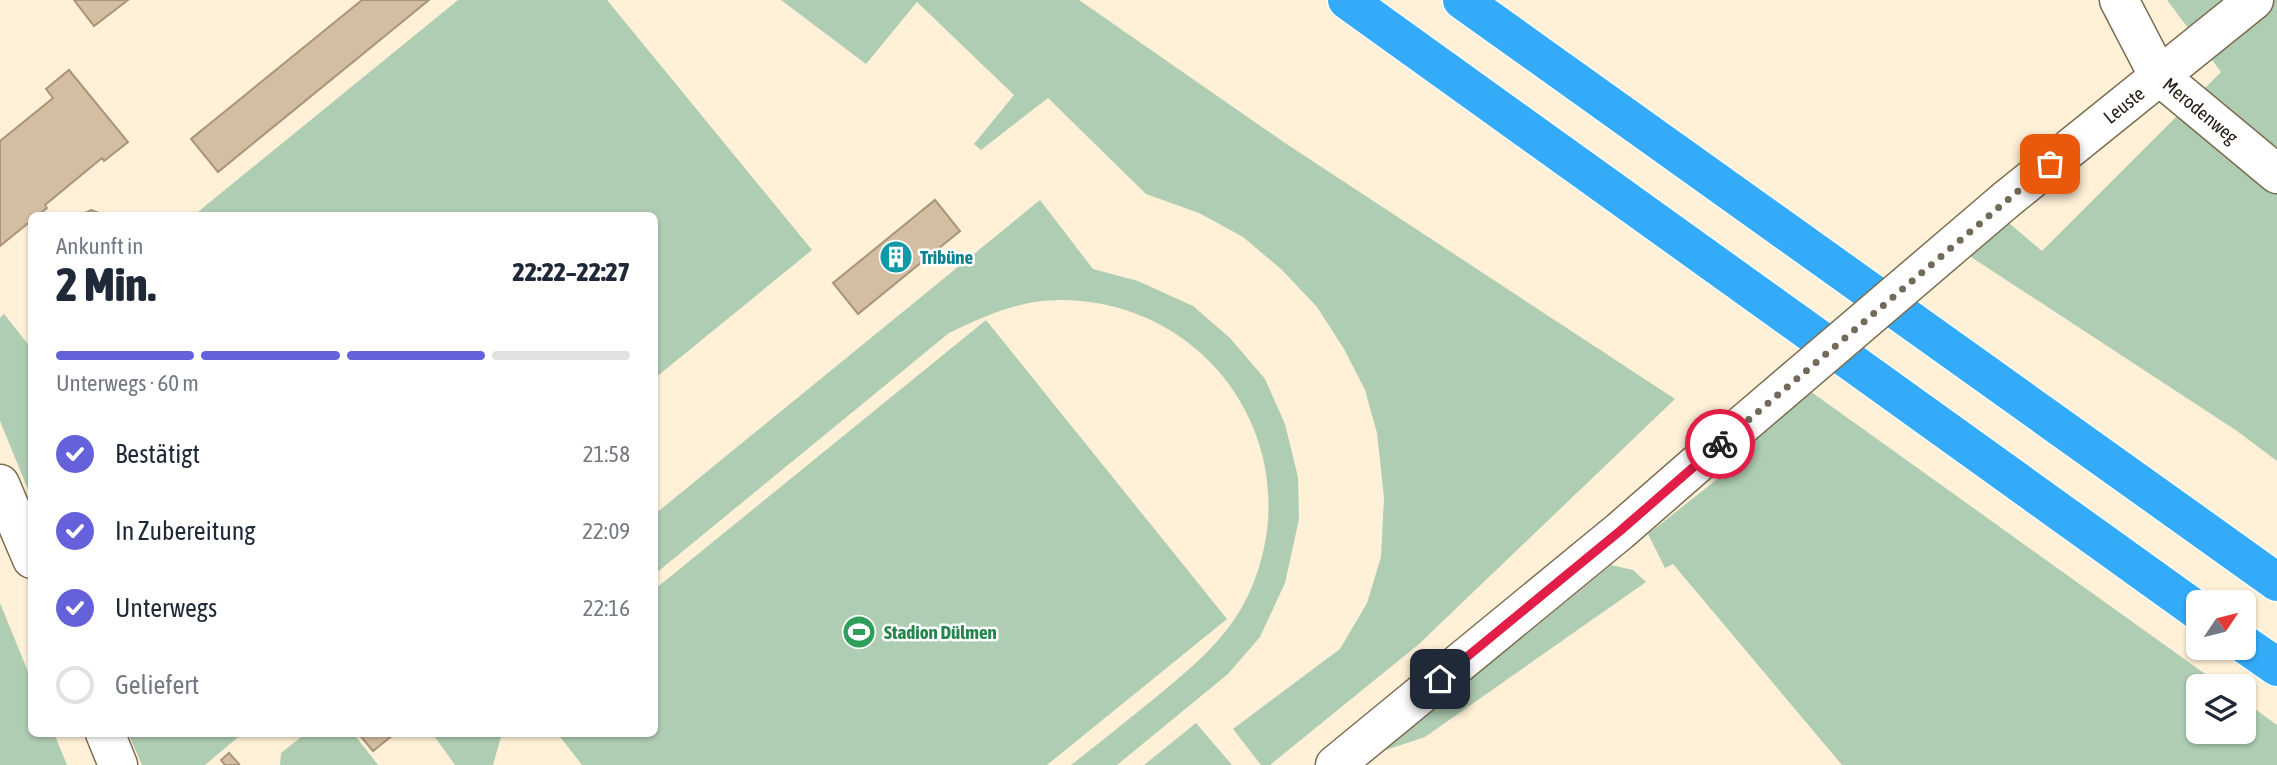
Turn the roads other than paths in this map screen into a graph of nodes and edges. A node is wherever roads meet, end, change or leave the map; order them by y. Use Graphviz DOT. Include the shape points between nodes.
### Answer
graph roads {
  1 [pos="1348,0"];
  2 [pos="1462,0"];
  3 [pos="2119,0"];
  4 [pos="2254,0"];
  5 [pos="2158,75"];
  6 [pos="2277,174"];
  7 [pos="0,484"];
  8 [pos="28,550"];
  9 [pos="2277,582"];
  10 [pos="2186,602"];
  11 [pos="2256,652"];
  12 [pos="2277,667"];
  13 [pos="107,737"];
  14 [pos="118,765"];
  15 [pos="1335,765"];
  1 -- 10 [label="highway"];
  2 -- 9 [label="highway"];
  3 -- 5 [label="street, Merodenweg"];
  4 -- 5 [label="street, Leuste"];
  5 -- 6 [label="street, Merodenweg"];
  5 -- 15 [label="street, Leuste, bridge" via="1620,531"];
  7 -- 8 [label="street"];
  11 -- 12 [label="highway"];
  13 -- 14 [label="street"];
}
